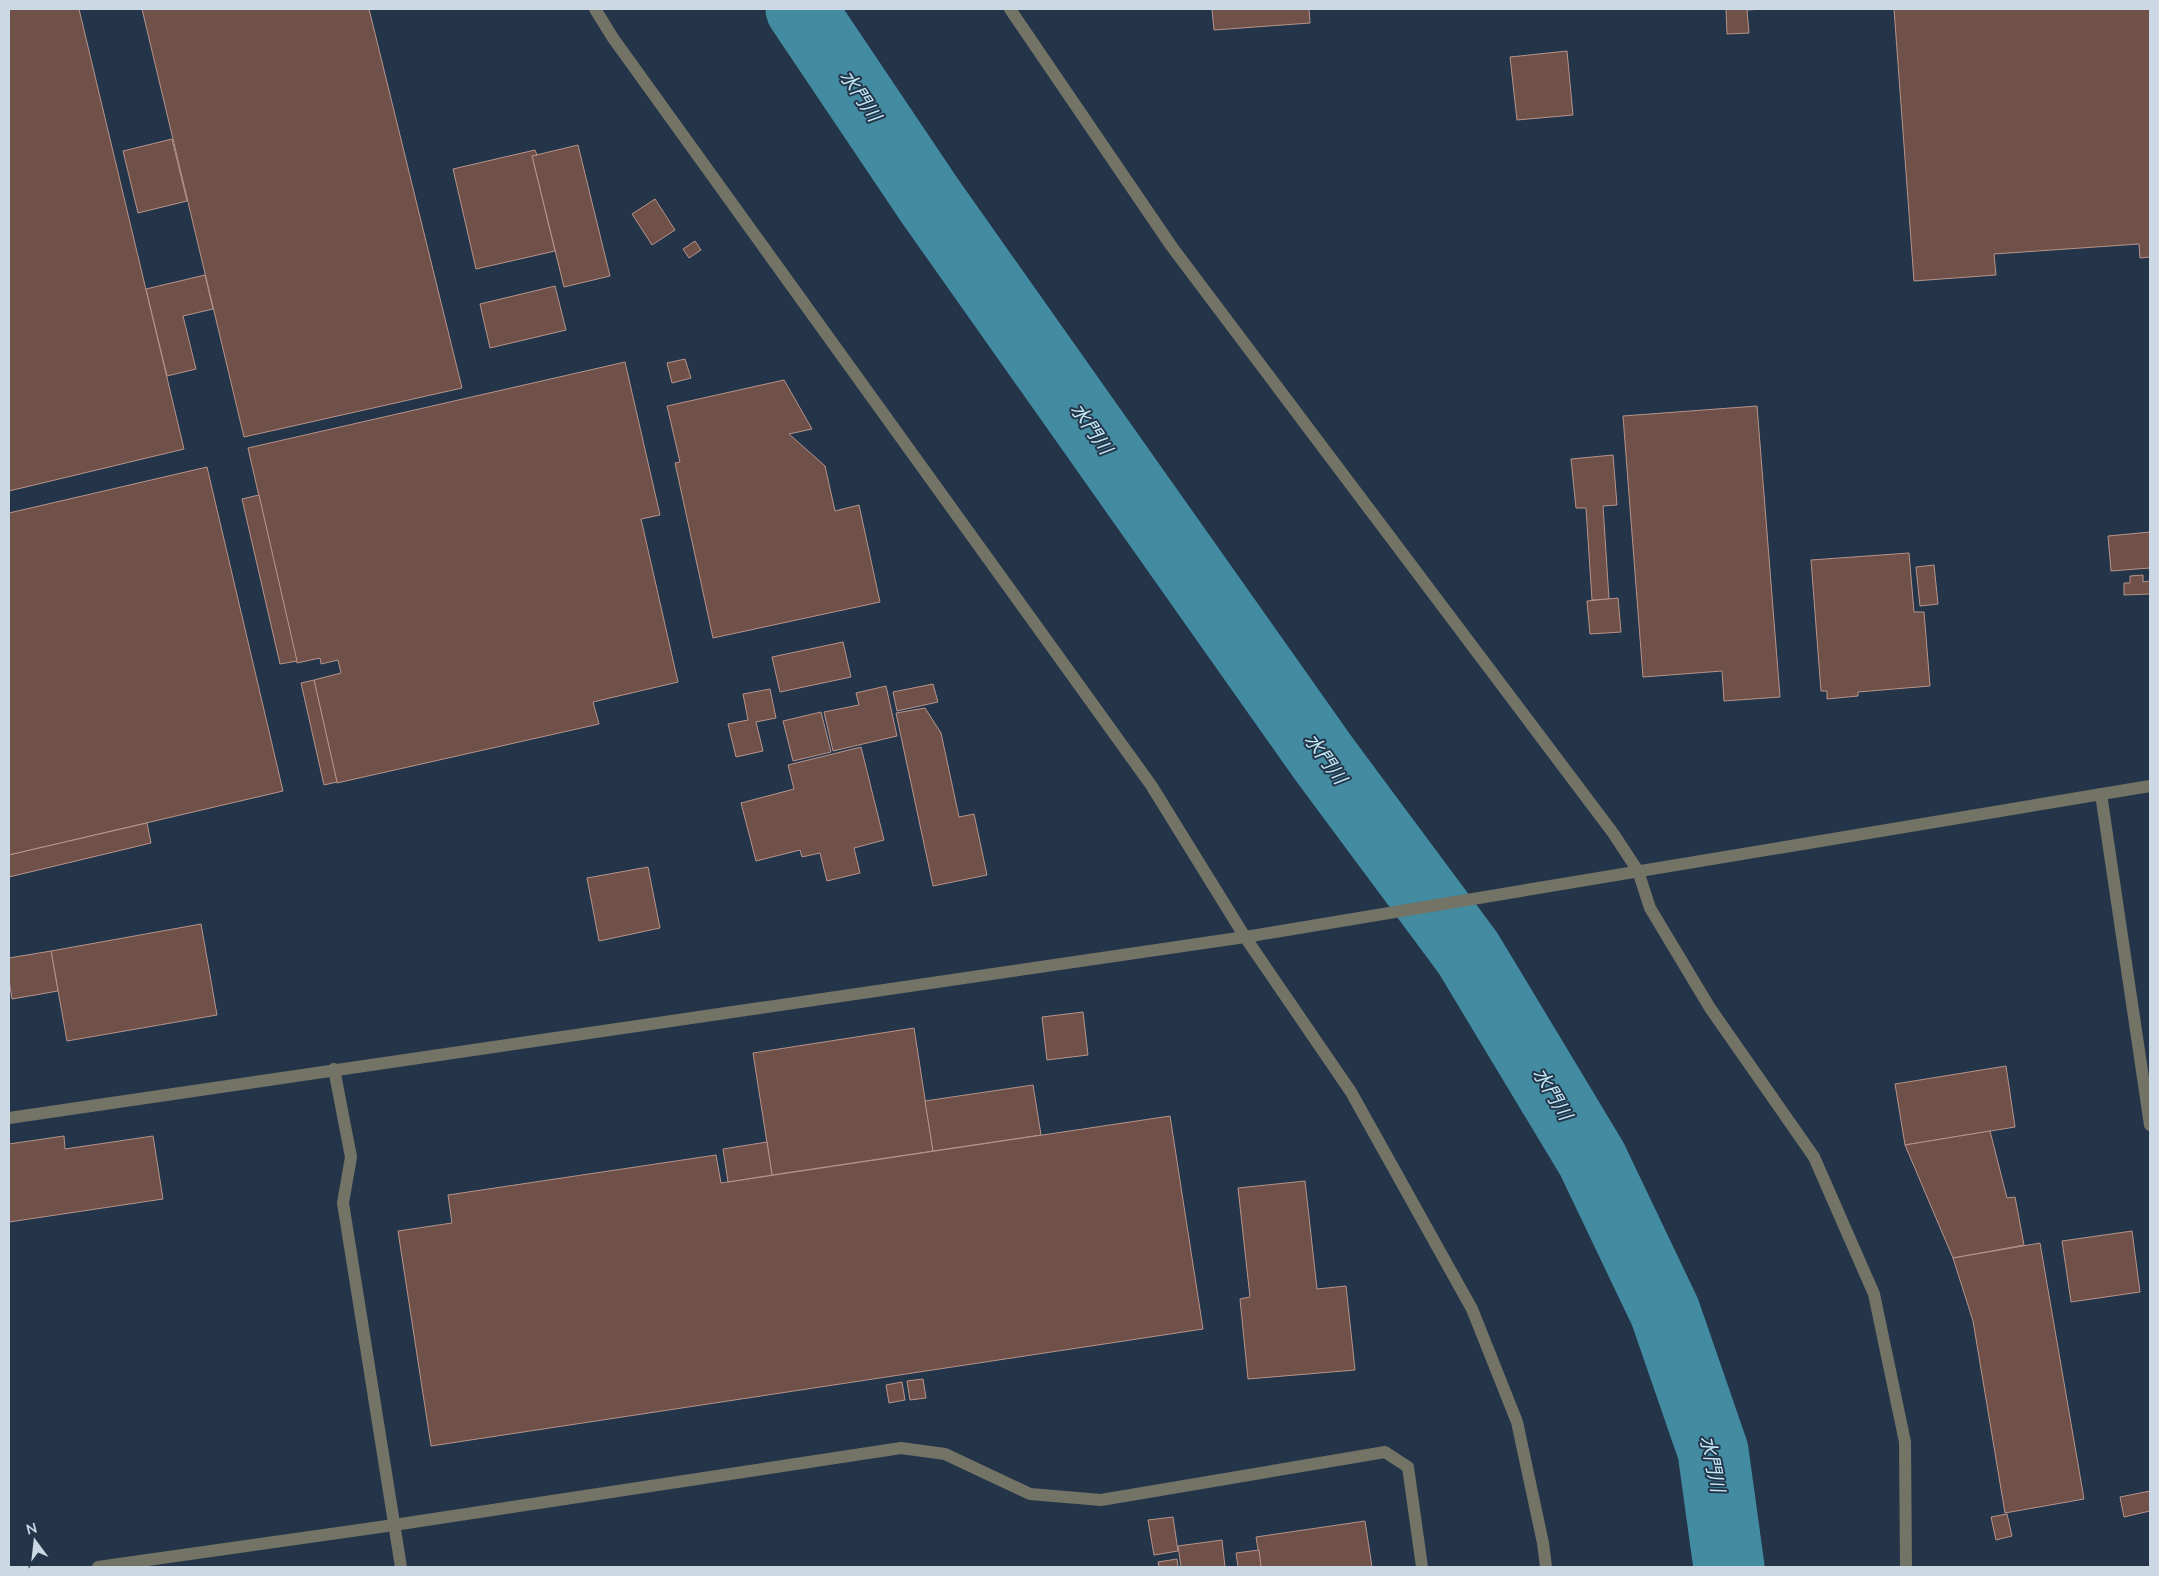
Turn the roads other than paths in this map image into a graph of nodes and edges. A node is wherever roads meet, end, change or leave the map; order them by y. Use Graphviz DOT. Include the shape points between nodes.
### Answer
graph roads {
  1 [pos="595,9"];
  2 [pos="1010,9"];
  3 [pos="2150,786"];
  4 [pos="2101,794"];
  5 [pos="1638,871"];
  6 [pos="1245,937"];
  7 [pos="334,1069"];
  8 [pos="9,1118"];
  9 [pos="2150,1125"];
  10 [pos="394,1525"];
  11 [pos="98,1567"];
  12 [pos="401,1567"];
  13 [pos="1422,1567"];
  14 [pos="1546,1567"];
  15 [pos="1906,1567"];
  1 -- 6 [label="street" via="1151,784"];
  2 -- 5 [label="street" via="1172,247"];
  3 -- 4 [label="street"];
  4 -- 5 [label="street"];
  4 -- 9 [label="street"];
  5 -- 6 [label="street"];
  5 -- 15 [label="street" via="1650,908 1710,1008 1814,1157 1874,1294 1905,1442"];
  6 -- 7 [label="street"];
  6 -- 14 [label="street" via="1351,1092 1472,1309 1517,1422"];
  7 -- 8 [label="street"];
  7 -- 10 [label="street" via="351,1156 343,1203"];
  10 -- 11 [label="street"];
  10 -- 12 [label="street"];
  10 -- 13 [label="street" via="901,1448 946,1454 1030,1494 1101,1500 1385,1452 1408,1467"];
}
